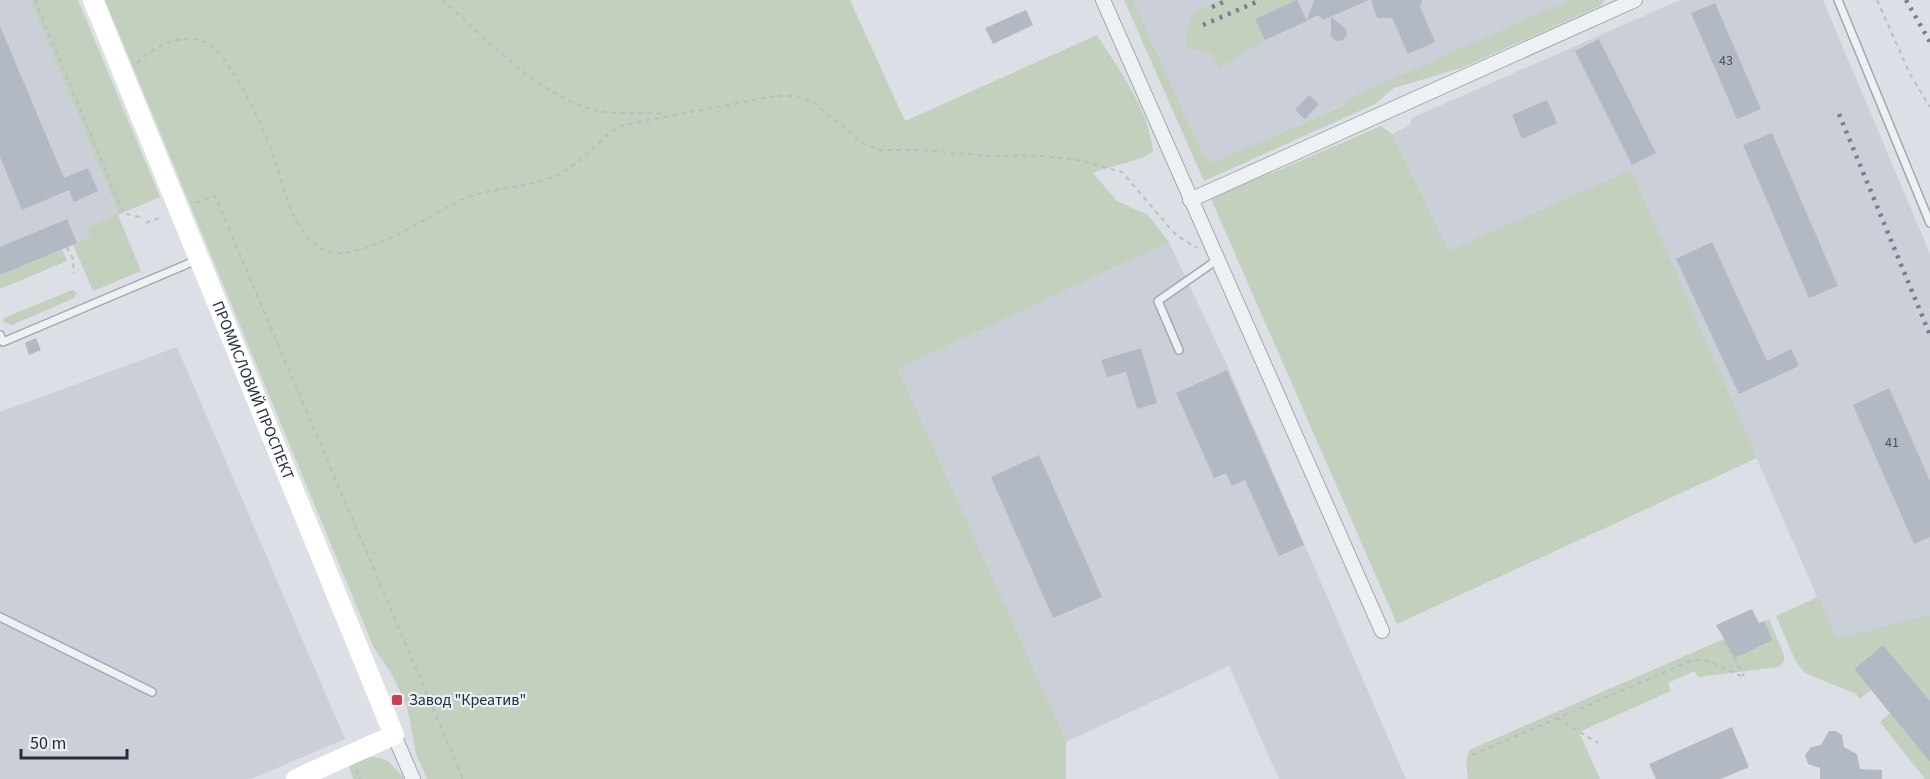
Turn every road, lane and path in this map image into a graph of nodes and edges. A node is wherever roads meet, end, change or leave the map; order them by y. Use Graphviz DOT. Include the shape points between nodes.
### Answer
graph roads {
  1 [pos="35,0"];
  2 [pos="93,0"];
  3 [pos="442,0"];
  4 [pos="1103,0"];
  5 [pos="1635,0"];
  6 [pos="1838,0"];
  7 [pos="1877,0"];
  8 [pos="124,75"];
  9 [pos="1930,107"];
  10 [pos="668,115"];
  11 [pos="1190,200"];
  12 [pos="179,210"];
  13 [pos="143,218"];
  14 [pos="1930,223"];
  15 [pos="68,247"];
  16 [pos="200,260"];
  17 [pos="1217,260"];
  18 [pos="74,274"];
  19 [pos="1,339"];
  20 [pos="1179,350"];
  21 [pos="0,617"];
  22 [pos="1382,631"];
  23 [pos="1725,642"];
  24 [pos="152,692"];
  25 [pos="1557,718"];
  26 [pos="394,735"];
  27 [pos="1598,743"];
  28 [pos="1472,754"];
  29 [pos="296,779"];
  30 [pos="412,779"];
  31 [pos="463,779"];
  1 -- 13 [label="path" via="123,213"];
  2 -- 8 [label="street, ПРОМИСЛОВИЙ ПРОСПЕКТ"];
  3 -- 10 [label="path" via="528,75 576,103 600,111"];
  4 -- 11 [label="street"];
  5 -- 11 [label="street"];
  6 -- 14 [label="lane"];
  7 -- 9 [label="path" via="1910,74"];
  8 -- 10 [label="path" via="159,45 195,39 211,46 266,134 300,227 325,251 341,254 396,235 479,192 548,179 568,169 606,134 623,124"];
  8 -- 12 [label="street, ПРОМИСЛОВИЙ ПРОСПЕКТ"];
  10 -- 17 [label="path" via="775,96 797,96 813,102 879,150 1032,155 1089,163 1122,172 1176,235"];
  11 -- 17 [label="street"];
  12 -- 16 [label="street, ПРОМИСЛОВИЙ ПРОСПЕКТ"];
  12 -- 31 [label="path" via="214,196"];
  15 -- 18 [label="path"];
  16 -- 19 [label="lane"];
  16 -- 26 [label="street, ПРОМИСЛОВИЙ ПРОСПЕКТ"];
  17 -- 20 [label="lane" via="1158,301"];
  17 -- 22 [label="street"];
  21 -- 24 [label="lane"];
  23 -- 25 [label="path" via="1743,676 1709,661 1693,660"];
  25 -- 27 [label="path"];
  25 -- 28 [label="path"];
  26 -- 29 [label="street"];
  26 -- 30 [label="street, ПРОМИСЛОВИЙ ПРОСПЕКТ"];
}
